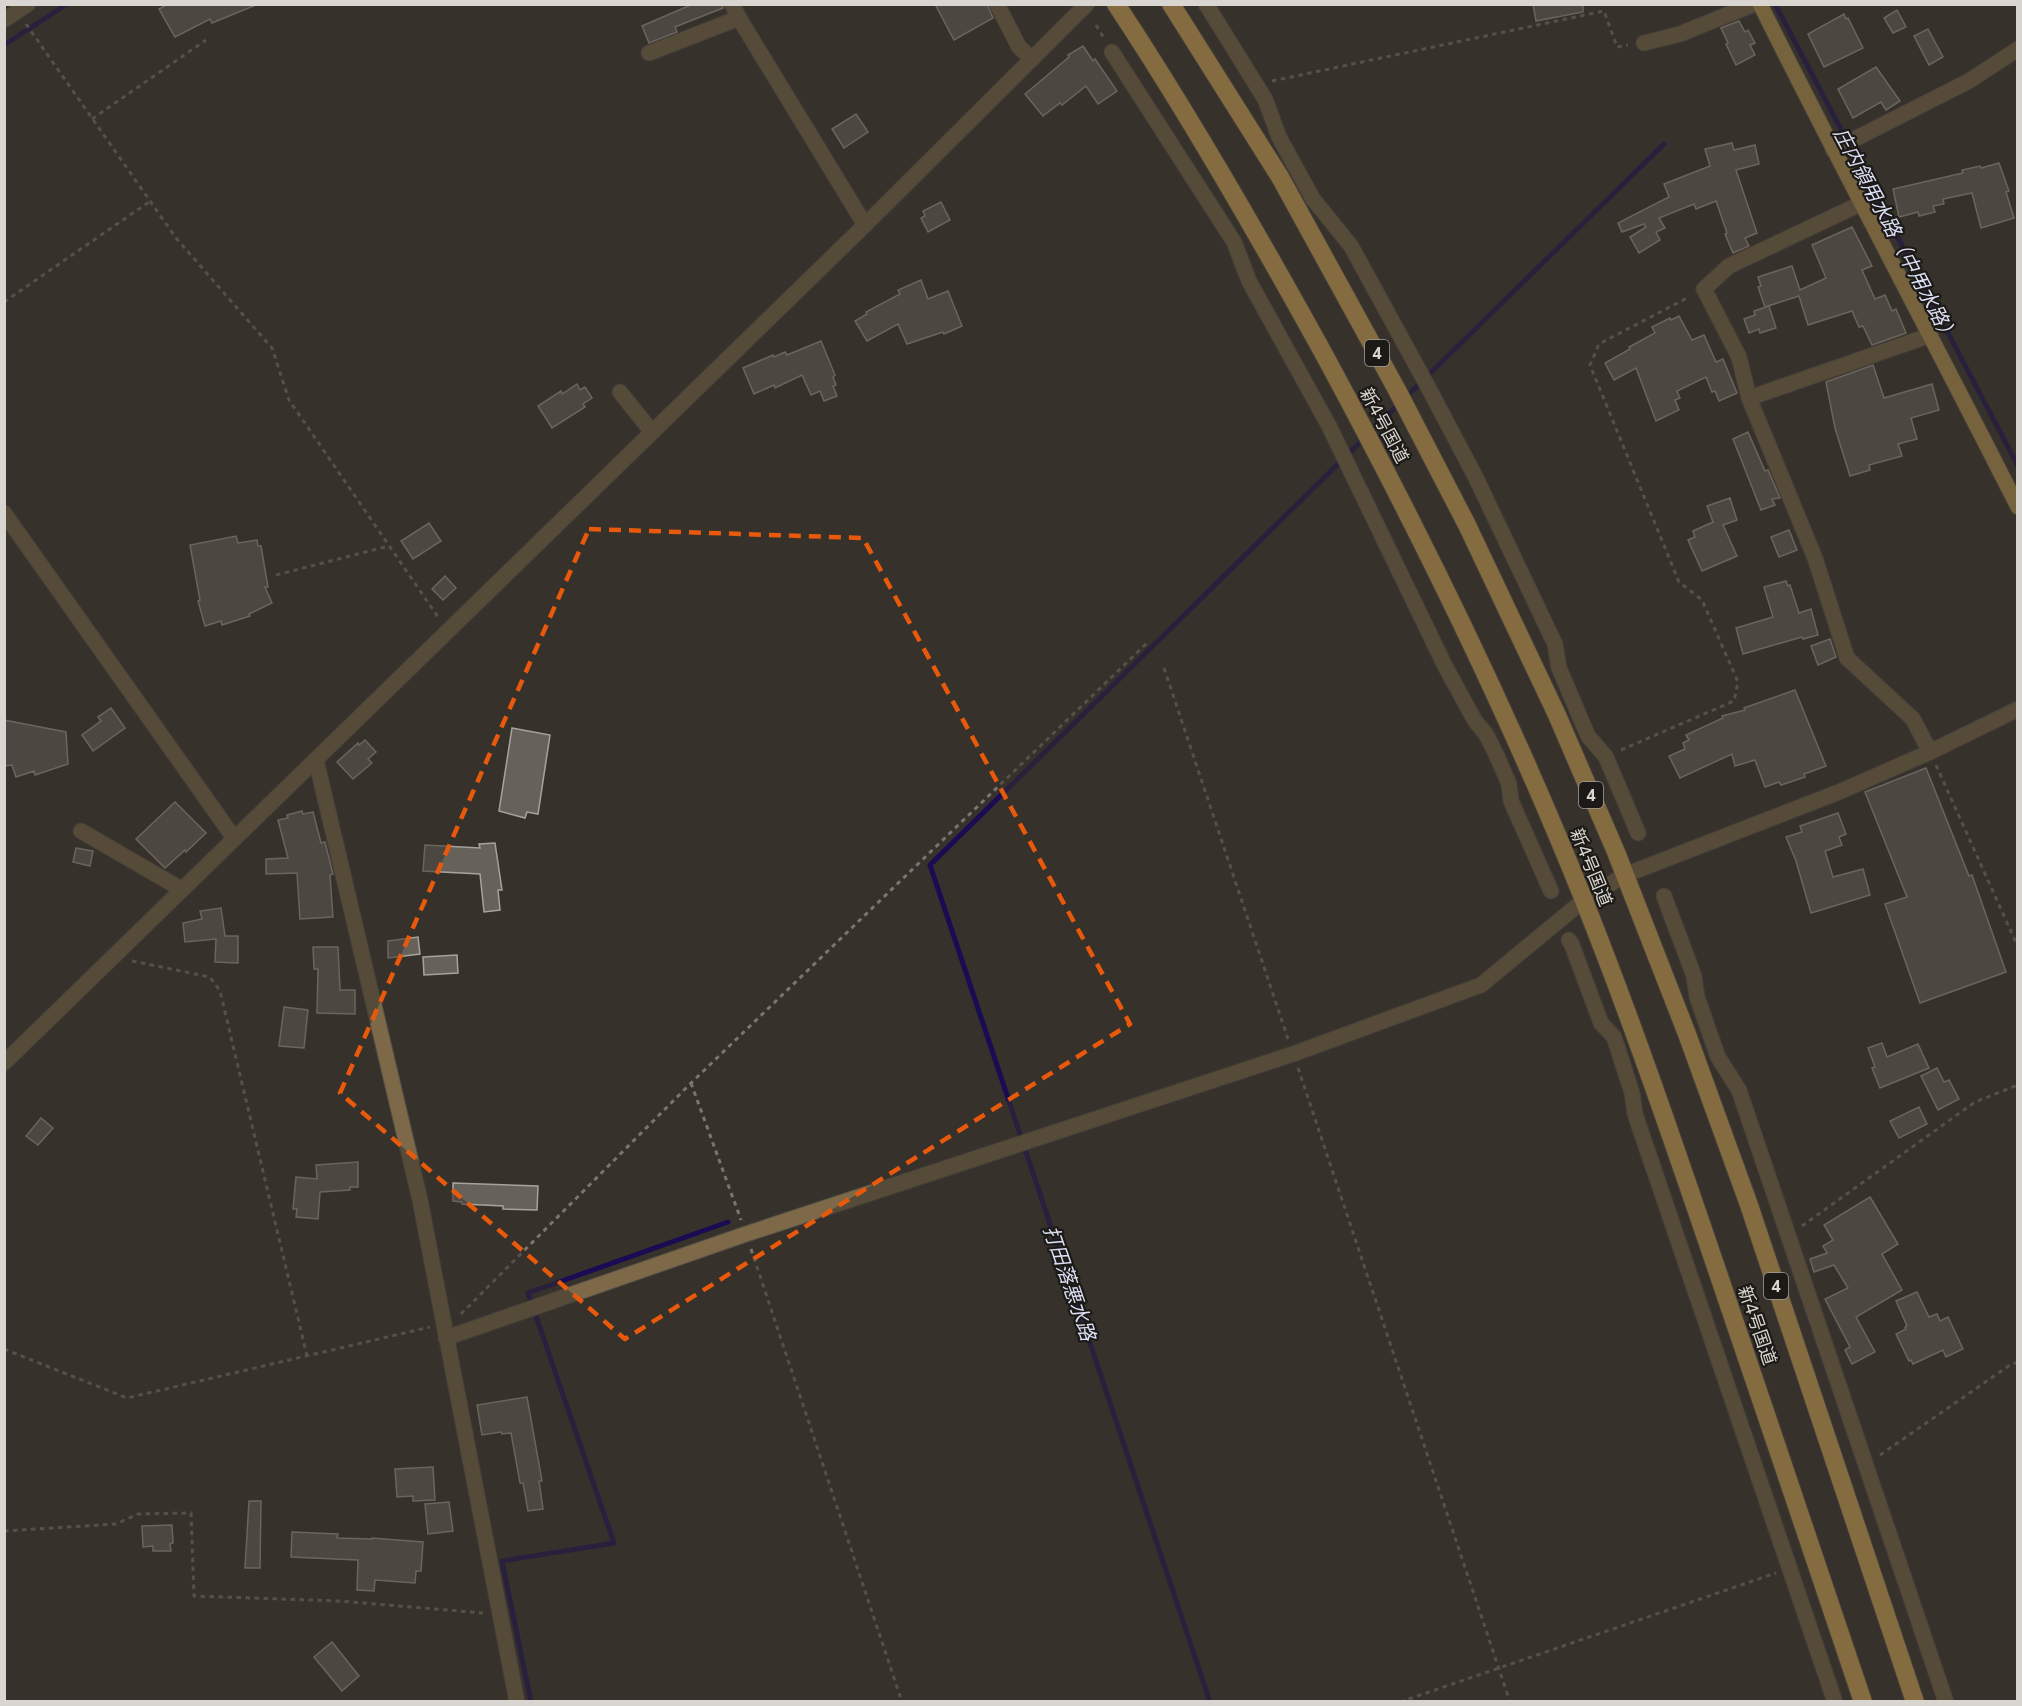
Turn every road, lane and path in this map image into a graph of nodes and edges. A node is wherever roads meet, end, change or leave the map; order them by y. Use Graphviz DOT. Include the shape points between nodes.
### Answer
graph roads {
  1 [pos="997,4"];
  2 [pos="1087,4"];
  3 [pos="1116,4"];
  4 [pos="1171,4"];
  5 [pos="1206,4"];
  6 [pos="1754,4"];
  7 [pos="1760,4"];
  8 [pos="736,11"];
  9 [pos="17,12"];
  10 [pos="206,40"];
  11 [pos="1644,43"];
  12 [pos="2018,49"];
  13 [pos="1112,52"];
  14 [pos="649,53"];
  15 [pos="1032,59"];
  16 [pos="1255,84"];
  17 [pos="92,119"];
  18 [pos="1833,150"];
  19 [pos="1296,169"];
  20 [pos="1280,177"];
  21 [pos="149,202"];
  22 [pos="1860,204"];
  23 [pos="1243,209"];
  24 [pos="1221,220"];
  25 [pos="865,225"];
  26 [pos="1704,289"];
  27 [pos="4,302"];
  28 [pos="1931,334"];
  29 [pos="620,392"];
  30 [pos="1749,398"];
  31 [pos="652,432"];
  32 [pos="2018,507"];
  33 [pos="4,513"];
  34 [pos="389,546"];
  35 [pos="276,575"];
  36 [pos="448,631"];
  37 [pos="1148,642"];
  38 [pos="1164,668"];
  39 [pos="1575,706"];
  40 [pos="2018,710"];
  41 [pos="1557,715"];
  42 [pos="1518,744"];
  43 [pos="1930,752"];
  44 [pos="1496,754"];
  45 [pos="1606,757"];
  46 [pos="316,760"];
  47 [pos="81,831"];
  48 [pos="1638,833"];
  49 [pos="234,838"];
  50 [pos="1625,875"];
  51 [pos="182,889"];
  52 [pos="1551,891"];
  53 [pos="1664,896"];
  54 [pos="1584,900"];
  55 [pos="1569,940"];
  56 [pos="2018,947"];
  57 [pos="113,957"];
  58 [pos="1707,1026"];
  59 [pos="1687,1034"];
  60 [pos="1642,1052"];
  61 [pos="1293,1054"];
  62 [pos="1621,1061"];
  63 [pos="4,1063"];
  64 [pos="692,1083"];
  65 [pos="2018,1085"];
  66 [pos="746,1234"];
  67 [pos="1788,1236"];
  68 [pos="444,1331"];
  69 [pos="4,1349"];
  70 [pos="307,1356"];
  71 [pos="2018,1362"];
  72 [pos="1866,1466"];
  73 [pos="4,1531"];
  74 [pos="1791,1568"];
  75 [pos="500,1615"];
  76 [pos="1499,1668"];
  77 [pos="517,1701"];
  78 [pos="902,1701"];
  79 [pos="1400,1701"];
  80 [pos="1510,1701"];
  81 [pos="1835,1701"];
  82 [pos="1863,1701"];
  83 [pos="1915,1701"];
  84 [pos="1946,1701"];
  1 -- 15 [label="street" via="1019,47"];
  2 -- 15 [label="street"];
  3 -- 23 [label="highway, 新4号国道"];
  4 -- 20 [label="highway, 新4号国道 / 4"];
  5 -- 16 [label="street"];
  6 -- 11 [label="street" via="1680,34"];
  7 -- 18 [label="main road"];
  8 -- 14 [label="street"];
  8 -- 25 [label="street"];
  9 -- 17 [label="path"];
  10 -- 17 [label="path"];
  11 -- 16 [label="path" via="1617,47 1604,11"];
  12 -- 18 [label="street" via="1968,81"];
  13 -- 24 [label="street"];
  15 -- 25 [label="street"];
  16 -- 19 [label="street"];
  17 -- 21 [label="path"];
  18 -- 22 [label="main road"];
  19 -- 20 [label="street"];
  19 -- 39 [label="street" via="1313,199 1350,246 1475,476 1555,644"];
  20 -- 41 [label="highway, 新4号国道 / 4" via="1467,525"];
  21 -- 27 [label="path"];
  21 -- 34 [label="path" via="272,348 289,400"];
  22 -- 26 [label="street" via="1729,266"];
  22 -- 28 [label="main road"];
  23 -- 24 [label="street"];
  23 -- 42 [label="highway, 新4号国道" via="1407,511"];
  24 -- 44 [label="street" via="1249,280 1329,426 1445,666"];
  25 -- 31 [label="street"];
  26 -- 30 [label="street" via="1739,357"];
  26 -- 45 [label="path" via="1599,344 1590,365 1679,582 1702,600 1738,682 1734,701"];
  28 -- 30 [label="street"];
  28 -- 32 [label="main road"];
  29 -- 31 [label="street"];
  30 -- 43 [label="street" via="1815,558 1847,658 1914,719"];
  31 -- 36 [label="street"];
  33 -- 49 [label="street"];
  34 -- 35 [label="path"];
  34 -- 36 [label="path"];
  36 -- 46 [label="street"];
  37 -- 64 [label="path"];
  38 -- 61 [label="path"];
  39 -- 41 [label="street"];
  39 -- 45 [label="street" via="1588,736"];
  40 -- 43 [label="street"];
  41 -- 50 [label="highway, 新4号国道 / 4"];
  42 -- 44 [label="street"];
  42 -- 54 [label="highway, 新4号国道"];
  43 -- 50 [label="street" via="1839,792"];
  43 -- 56 [label="path"];
  44 -- 52 [label="street" via="1509,784 1511,801"];
  45 -- 48 [label="street"];
  46 -- 49 [label="street"];
  46 -- 68 [label="street" via="420,1200"];
  47 -- 51 [label="street"];
  49 -- 51 [label="street"];
  50 -- 54 [label="street"];
  50 -- 59 [label="highway, 新4号国道 / 4"];
  51 -- 57 [label="street"];
  53 -- 58 [label="street" via="1694,976"];
  54 -- 60 [label="highway, 新4号国道"];
  54 -- 61 [label="street" via="1481,985"];
  55 -- 62 [label="street" via="1601,1023 1614,1037"];
  57 -- 63 [label="street"];
  57 -- 70 [label="path" via="210,977 220,991"];
  58 -- 59 [label="street"];
  58 -- 67 [label="street" via="1718,1057 1739,1090"];
  59 -- 83 [label="highway, 新4号国道 / 4" via="1749,1204"];
  60 -- 62 [label="street"];
  60 -- 82 [label="highway, 新4号国道"];
  61 -- 66 [label="street"];
  61 -- 76 [label="path"];
  62 -- 74 [label="street" via="1635,1114"];
  64 -- 66 [label="path"];
  64 -- 68 [label="path"];
  65 -- 67 [label="path" via="1975,1102"];
  66 -- 68 [label="street"];
  66 -- 78 [label="path"];
  67 -- 72 [label="street"];
  68 -- 70 [label="path"];
  68 -- 75 [label="street"];
  69 -- 70 [label="path" via="127,1398"];
  71 -- 72 [label="path"];
  72 -- 84 [label="street"];
  73 -- 75 [label="path" via="116,1524 138,1514 191,1513 194,1596 339,1601"];
  74 -- 76 [label="path"];
  74 -- 81 [label="street"];
  75 -- 77 [label="street"];
  76 -- 79 [label="path"];
  76 -- 80 [label="path"];
}
